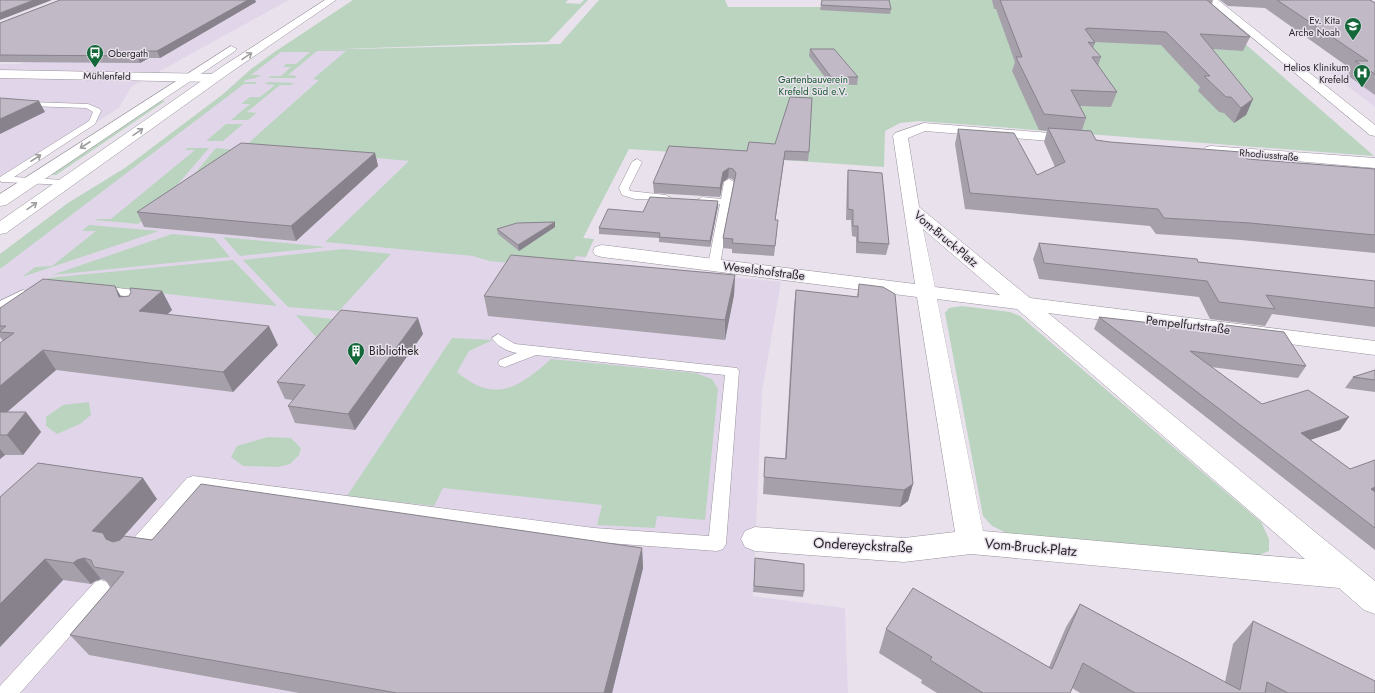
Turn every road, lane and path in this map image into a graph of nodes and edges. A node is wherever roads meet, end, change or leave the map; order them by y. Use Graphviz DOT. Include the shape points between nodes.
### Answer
graph roads {
  1 [pos="331,0"];
  2 [pos="1212,0"];
  3 [pos="241,43"];
  4 [pos="0,74"];
  5 [pos="187,78"];
  6 [pos="215,78"];
  7 [pos="0,103"];
  8 [pos="1375,132"];
  9 [pos="1093,141"];
  10 [pos="1198,149"];
  11 [pos="638,162"];
  12 [pos="1375,163"];
  13 [pos="2,179"];
  14 [pos="31,180"];
  15 [pos="729,182"];
  16 [pos="64,183"];
  17 [pos="673,198"];
  18 [pos="696,200"];
  19 [pos="0,201"];
  20 [pos="726,202"];
  21 [pos="911,209"];
  22 [pos="0,228"];
  23 [pos="602,251"];
  24 [pos="714,265"];
  25 [pos="91,289"];
  26 [pos="31,290"];
  27 [pos="925,290"];
  28 [pos="1025,304"];
  29 [pos="0,306"];
  30 [pos="134,311"];
  31 [pos="498,338"];
  32 [pos="1375,348"];
  33 [pos="535,350"];
  34 [pos="505,363"];
  35 [pos="755,539"];
  36 [pos="971,542"];
  37 [pos="130,554"];
  38 [pos="1346,576"];
  39 [pos="100,588"];
  40 [pos="1375,600"];
  41 [pos="7,693"];
  6 -- 1 [label="street, one-way"];
  2 -- 8 [label="street"];
  3 -- 5 [label="street"];
  4 -- 5 [label="street, Mühlenfeld"];
  5 -- 6 [label="street, Mühlenfeld"];
  5 -- 14 [label="street, one-way"];
  16 -- 6 [label="street, one-way"];
  13 -- 7 [label="lane, one-way" via="92,122 96,111 88,106"];
  9 -- 21 [label="street" via="924,127 900,136"];
  10 -- 12 [label="street, Rhodiusstraße"];
  11 -- 17 [label="lane" via="624,188 625,193 634,196"];
  13 -- 14 [label="lane"];
  14 -- 16 [label="lane"];
  14 -- 19 [label="street"];
  15 -- 20 [label="lane"];
  22 -- 16 [label="street, one-way"];
  18 -- 20 [label="lane"];
  20 -- 24 [label="lane"];
  21 -- 27 [label="street, Vom-Bruck-Platz"];
  21 -- 28 [label="street, Vom-Bruck-Platz"];
  23 -- 24 [label="street, Weselshofstraße"];
  24 -- 27 [label="street, Weselshofstraße"];
  25 -- 30 [label="lane" via="130,293"];
  26 -- 29 [label="lane"];
  27 -- 28 [label="street"];
  27 -- 36 [label="street, Vom-Bruck-Platz"];
  28 -- 32 [label="street, Pempelfurtstraße"];
  28 -- 38 [label="street, Vom-Bruck-Platz"];
  31 -- 33 [label="lane" via="512,348"];
  33 -- 34 [label="lane"];
  33 -- 37 [label="lane" via="732,370 717,544 594,535 193,482"];
  35 -- 36 [label="street, Ondereyckstraße" via="904,550"];
  36 -- 38 [label="street, Vom-Bruck-Platz"];
  38 -- 40 [label="street, Vom-Bruck-Platz"];
  39 -- 41 [label="lane"];
}
